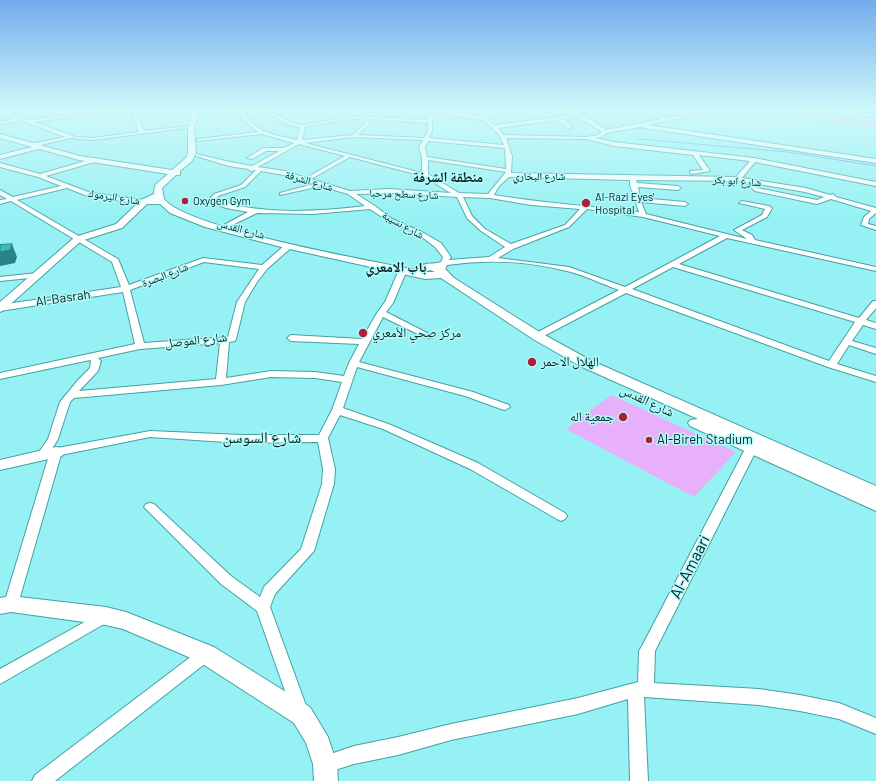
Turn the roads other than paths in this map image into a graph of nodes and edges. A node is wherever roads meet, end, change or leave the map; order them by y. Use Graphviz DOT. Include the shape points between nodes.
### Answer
graph roads {
  1 [pos="192,146"];
  2 [pos="200,146"];
  3 [pos="291,146"];
  4 [pos="316,146"];
  5 [pos="422,146"];
  6 [pos="500,146"];
  7 [pos="638,146"];
  8 [pos="782,146"];
  9 [pos="35,147"];
  10 [pos="506,147"];
  11 [pos="284,150"];
  12 [pos="694,152"];
  13 [pos="350,155"];
  14 [pos="0,157"];
  15 [pos="196,157"];
  16 [pos="250,158"];
  17 [pos="425,158"];
  18 [pos="754,160"];
  19 [pos="95,161"];
  20 [pos="876,161"];
  21 [pos="0,165"];
  22 [pos="251,168"];
  23 [pos="259,170"];
  24 [pos="176,172"];
  25 [pos="509,173"];
  26 [pos="162,175"];
  27 [pos="425,175"];
  28 [pos="40,176"];
  29 [pos="633,178"];
  30 [pos="678,179"];
  31 [pos="738,179"];
  32 [pos="306,180"];
  33 [pos="747,180"];
  34 [pos="322,184"];
  35 [pos="876,184"];
  36 [pos="633,185"];
  37 [pos="65,187"];
  38 [pos="678,188"];
  39 [pos="0,192"];
  40 [pos="350,193"];
  41 [pos="282,194"];
  42 [pos="459,195"];
  43 [pos="490,196"];
  44 [pos="833,196"];
  45 [pos="160,199"];
  46 [pos="11,200"];
  47 [pos="637,200"];
  48 [pos="0,202"];
  49 [pos="144,202"];
  50 [pos="742,203"];
  51 [pos="685,204"];
  52 [pos="373,207"];
  53 [pos="585,207"];
  54 [pos="257,210"];
  55 [pos="876,210"];
  56 [pos="642,215"];
  57 [pos="224,227"];
  58 [pos="876,228"];
  59 [pos="726,236"];
  60 [pos="78,239"];
  61 [pos="752,242"];
  62 [pos="288,247"];
  63 [pos="510,247"];
  64 [pos="491,259"];
  65 [pos="672,264"];
  66 [pos="264,267"];
  67 [pos="876,269"];
  68 [pos="403,270"];
  69 [pos="433,270"];
  70 [pos="37,275"];
  71 [pos="0,279"];
  72 [pos="126,290"];
  73 [pos="625,291"];
  74 [pos="876,303"];
  75 [pos="0,308"];
  76 [pos="381,313"];
  77 [pos="860,322"];
  78 [pos="876,326"];
  79 [pos="429,336"];
  80 [pos="537,336"];
  81 [pos="291,338"];
  82 [pos="225,339"];
  83 [pos="364,342"];
  84 [pos="847,342"];
  85 [pos="140,346"];
  86 [pos="876,351"];
  87 [pos="92,356"];
  88 [pos="354,363"];
  89 [pos="831,365"];
  90 [pos="0,376"];
  91 [pos="876,379"];
  92 [pos="349,380"];
  93 [pos="221,382"];
  94 [pos="72,395"];
  95 [pos="505,407"];
  96 [pos="337,410"];
  97 [pos="323,438"];
  98 [pos="751,449"];
  99 [pos="49,454"];
  100 [pos="0,465"];
  101 [pos="875,494"];
  102 [pos="150,507"];
  103 [pos="561,516"];
  104 [pos="6,605"];
  105 [pos="263,607"];
  106 [pos="106,616"];
  107 [pos="206,654"];
  108 [pos="0,678"];
  109 [pos="641,689"];
  110 [pos="302,715"];
  111 [pos="876,726"];
  112 [pos="325,773"];
  113 [pos="41,781"];
  114 [pos="639,781"];
  1 -- 24 [label="main road, شارع القدس" via="192,153"];
  2 -- 15 [label="main road, شارع القدس"];
  3 -- 11 [label="street"];
  4 -- 13 [label="street"];
  5 -- 17 [label="street"];
  6 -- 10 [label="street"];
  7 -- 12 [label="street"];
  8 -- 20 [label="street"];
  9 -- 14 [label="street"];
  9 -- 19 [label="main road"];
  10 -- 25 [label="street"];
  11 -- 16 [label="street" via="265,149"];
  11 -- 22 [label="street"];
  12 -- 18 [label="street"];
  12 -- 30 [label="street" via="707,171 677,173"];
  13 -- 27 [label="street"];
  13 -- 32 [label="street"];
  15 -- 22 [label="street, شارع الشرفة"];
  15 -- 24 [label="main road, شارع القدس"];
  17 -- 25 [label="street"];
  17 -- 27 [label="street"];
  18 -- 31 [label="street"];
  18 -- 35 [label="street"];
  19 -- 26 [label="main road"];
  19 -- 28 [label="street"];
  21 -- 28 [label="street, شارع اليرموك"];
  22 -- 23 [label="street, شارع الشرفة"];
  23 -- 32 [label="street, شارع الشرفة" via="285,173"];
  23 -- 54 [label="street" via="243,186 216,195 211,201"];
  24 -- 26 [label="main road, شارع القدس"];
  24 -- 57 [label="main road, شارع القدس" via="163,189 164,196 169,202 182,212"];
  25 -- 29 [label="street, شارع البخاري"];
  25 -- 43 [label="street, شارع البخاري"];
  26 -- 45 [label="main road, شارع القدس" via="158,187"];
  27 -- 42 [label="street"];
  28 -- 37 [label="street, شارع اليرموك"];
  29 -- 30 [label="street, شارع ابو بكر"];
  29 -- 36 [label="street"];
  30 -- 31 [label="street, شارع ابو بكر"];
  31 -- 33 [label="street, شارع ابو بكر"];
  32 -- 34 [label="street, شارع الشرفة"];
  33 -- 44 [label="street, شارع ابو بكر"];
  33 -- 44 [label="street" via="755,189 800,199 817,202"];
  34 -- 40 [label="street, شارع الشرفة"];
  34 -- 41 [label="street"];
  36 -- 38 [label="street"];
  36 -- 47 [label="street"];
  37 -- 46 [label="street"];
  37 -- 49 [label="street, شارع اليرموك" via="90,195"];
  39 -- 46 [label="street"];
  40 -- 42 [label="street, شارع سطح مرحبا" via="390,191"];
  40 -- 52 [label="street, شارع نسيبة"];
  42 -- 43 [label="street"];
  42 -- 63 [label="street" via="469,217 483,230"];
  43 -- 53 [label="street" via="531,203"];
  44 -- 55 [label="street, شارع ابو بكر"];
  45 -- 49 [label="main road"];
  45 -- 57 [label="main road, شارع القدس" via="177,213"];
  46 -- 48 [label="street"];
  46 -- 60 [label="street"];
  47 -- 51 [label="street"];
  47 -- 56 [label="street"];
  49 -- 60 [label="main road" via="119,226"];
  50 -- 61 [label="street" via="769,208 765,216 737,230 750,236"];
  52 -- 54 [label="street" via="316,212"];
  52 -- 69 [label="street, شارع نسيبة" via="390,220 420,233 438,245 447,257"];
  53 -- 56 [label="street"];
  53 -- 63 [label="street" via="567,226"];
  54 -- 57 [label="street"];
  55 -- 58 [label="street" via="866,218 864,225"];
  56 -- 59 [label="street"];
  57 -- 62 [label="main road, شارع القدس"];
  57 -- 69 [label="main road, شارع القدس"];
  59 -- 61 [label="street"];
  59 -- 65 [label="street"];
  60 -- 70 [label="main road"];
  60 -- 72 [label="street" via="114,261"];
  61 -- 67 [label="street"];
  62 -- 66 [label="street"];
  62 -- 68 [label="main road, شارع القدس"];
  63 -- 64 [label="street"];
  64 -- 69 [label="street"];
  64 -- 73 [label="street" via="569,269"];
  65 -- 73 [label="street"];
  65 -- 77 [label="street"];
  66 -- 72 [label="street, شارع البصرة" via="203,260"];
  66 -- 82 [label="street, شارع الموصل" via="242,302 232,339"];
  68 -- 69 [label="main road, شارع القدس"];
  68 -- 76 [label="street" via="389,303"];
  69 -- 80 [label="main road, شارع القدس"];
  69 -- 98 [label="main road, شارع القدس" via="441,281 566,362 608,384"];
  70 -- 71 [label="street"];
  70 -- 75 [label="main road"];
  72 -- 75 [label="street, Al-Basrah"];
  72 -- 85 [label="street"];
  73 -- 80 [label="street"];
  73 -- 89 [label="street"];
  74 -- 77 [label="street"];
  76 -- 79 [label="street"];
  76 -- 83 [label="street"];
  77 -- 78 [label="street"];
  77 -- 84 [label="street"];
  80 -- 101 [label="main road, شارع القدس" via="617,378"];
  81 -- 83 [label="street"];
  82 -- 85 [label="street, شارع الموصل"];
  82 -- 93 [label="street"];
  83 -- 88 [label="street"];
  84 -- 86 [label="street"];
  84 -- 89 [label="street"];
  85 -- 87 [label="street, شارع الموصل"];
  87 -- 90 [label="street, شارع الموصل"];
  87 -- 94 [label="street" via="96,360 95,369"];
  88 -- 92 [label="street"];
  88 -- 95 [label="street" via="462,392"];
  89 -- 91 [label="street"];
  92 -- 93 [label="street" via="315,375 271,374"];
  92 -- 96 [label="street"];
  93 -- 94 [label="street"];
  94 -- 99 [label="street" via="65,402"];
  96 -- 97 [label="street"];
  96 -- 103 [label="street" via="387,427 474,466"];
  97 -- 99 [label="street, شارع السوسن" via="241,440 150,434"];
  97 -- 105 [label="street" via="329,469 328,484 307,551 269,591"];
  98 -- 101 [label="main road, شارع القدس"];
  98 -- 109 [label="street, Al-Amaari" via="647,651"];
  99 -- 100 [label="main road"];
  99 -- 104 [label="street"];
  102 -- 105 [label="street" via="226,580"];
  104 -- 106 [label="main road"];
  105 -- 110 [label="street"];
  106 -- 107 [label="main road" via="126,621"];
  106 -- 108 [label="street"];
  107 -- 110 [label="main road"];
  107 -- 113 [label="street"];
  109 -- 111 [label="street" via="759,697 800,703 839,711"];
  109 -- 112 [label="street" via="578,706 354,755"];
  109 -- 114 [label="street, Al-Amaari"];
  110 -- 112 [label="main road" via="316,737"];
}
